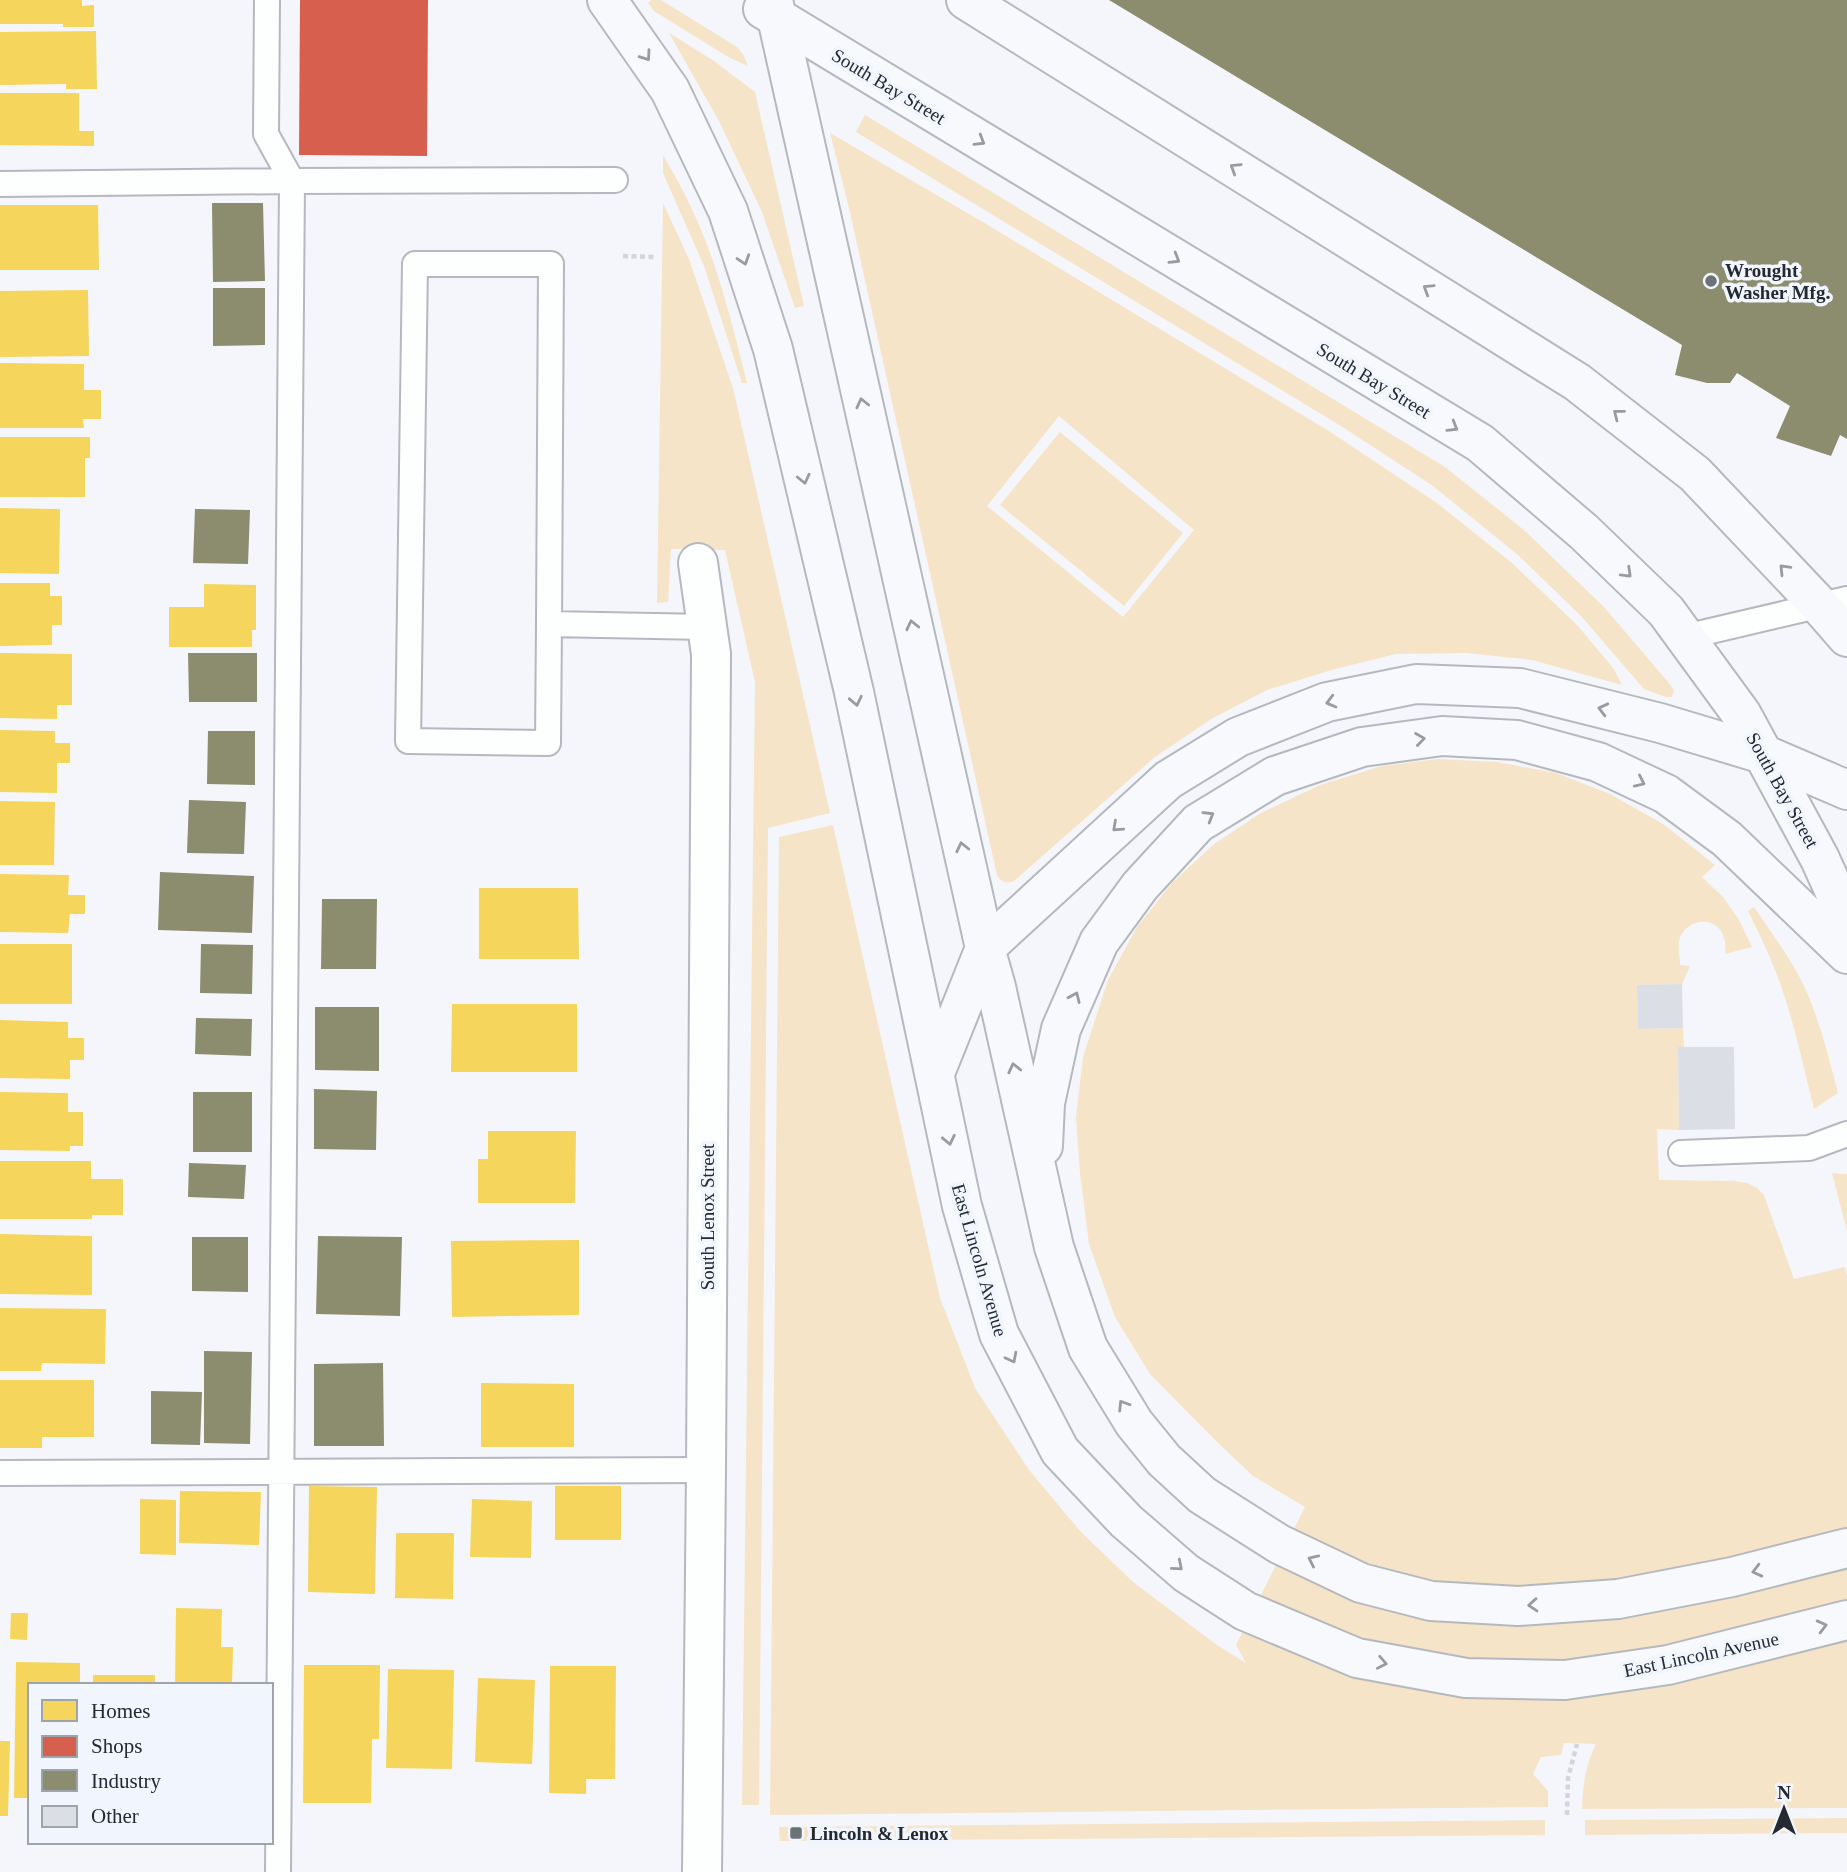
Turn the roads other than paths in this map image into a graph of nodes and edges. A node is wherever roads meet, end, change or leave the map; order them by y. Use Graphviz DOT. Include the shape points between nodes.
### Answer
graph roads {
  1 [pos="267,0"];
  2 [pos="607,0"];
  3 [pos="965,0"];
  4 [pos="765,5"];
  5 [pos="615,180"];
  6 [pos="292,181"];
  7 [pos="0,184"];
  8 [pos="698,563"];
  9 [pos="1833,602"];
  10 [pos="549,624"];
  11 [pos="707,627"];
  12 [pos="1847,637"];
  13 [pos="1685,638"];
  14 [pos="1763,754"];
  15 [pos="1847,790"];
  16 [pos="1847,919"];
  17 [pos="985,948"];
  18 [pos="1847,954"];
  19 [pos="935,1073"];
  20 [pos="1847,1134"];
  21 [pos="1681,1153"];
  22 [pos="1040,1183"];
  23 [pos="706,1470"];
  24 [pos="282,1471"];
  25 [pos="0,1473"];
  26 [pos="1847,1548"];
  27 [pos="1847,1620"];
  28 [pos="278,1872"];
  29 [pos="702,1872"];
  1 -- 6 [label="lane" via="266,134"];
  2 -- 19 [label="main road, East Lincoln Avenue, one-way" via="670,90 728,211 774,349 854,692"];
  9 -- 3 [label="main road, one-way" via="1695,474 1577,382"];
  4 -- 13 [label="main road, South Bay Street, one-way" via="1480,443 1584,532 1666,611"];
  17 -- 4 [label="main road, one-way"];
  5 -- 6 [label="lane"];
  6 -- 7 [label="lane"];
  6 -- 24 [label="lane"];
  8 -- 11 [label="street, South Lenox Street"];
  9 -- 12 [label="main road"];
  9 -- 13 [label="lane"];
  10 -- 10 [label="lane" via="551,264 415,264 408,741 548,743"];
  10 -- 11 [label="lane"];
  11 -- 23 [label="street, South Lenox Street" via="711,654"];
  13 -- 14 [label="main road, South Bay Street" via="1742,715"];
  14 -- 15 [label="main road"];
  14 -- 16 [label="main road, South Bay Street"];
  14 -- 17 [label="main road, one-way" via="1520,688 1416,684 1327,702 1238,737 1168,780"];
  17 -- 19 [label="main road"];
  22 -- 17 [label="main road, one-way"];
  22 -- 18 [label="main road, one-way" via="1045,1103 1061,1029 1099,942 1140,886 1198,823 1275,776 1362,747 1442,736 1517,740 1598,762 1666,794 1727,839"];
  19 -- 27 [label="main road, East Lincoln Avenue, one-way" via="962,1206 999,1334 1060,1451 1126,1521 1186,1573 1245,1611 1357,1658 1466,1678 1565,1680 1668,1665"];
  20 -- 21 [label="lane" via="1809,1148"];
  26 -- 22 [label="main road, one-way" via="1618,1599 1518,1606 1431,1601 1361,1583 1279,1544 1202,1495 1164,1460 1134,1423 1088,1348 1054,1247"];
  23 -- 24 [label="lane"];
  23 -- 29 [label="street, South Lenox Street"];
  24 -- 25 [label="lane"];
  24 -- 28 [label="lane"];
}
